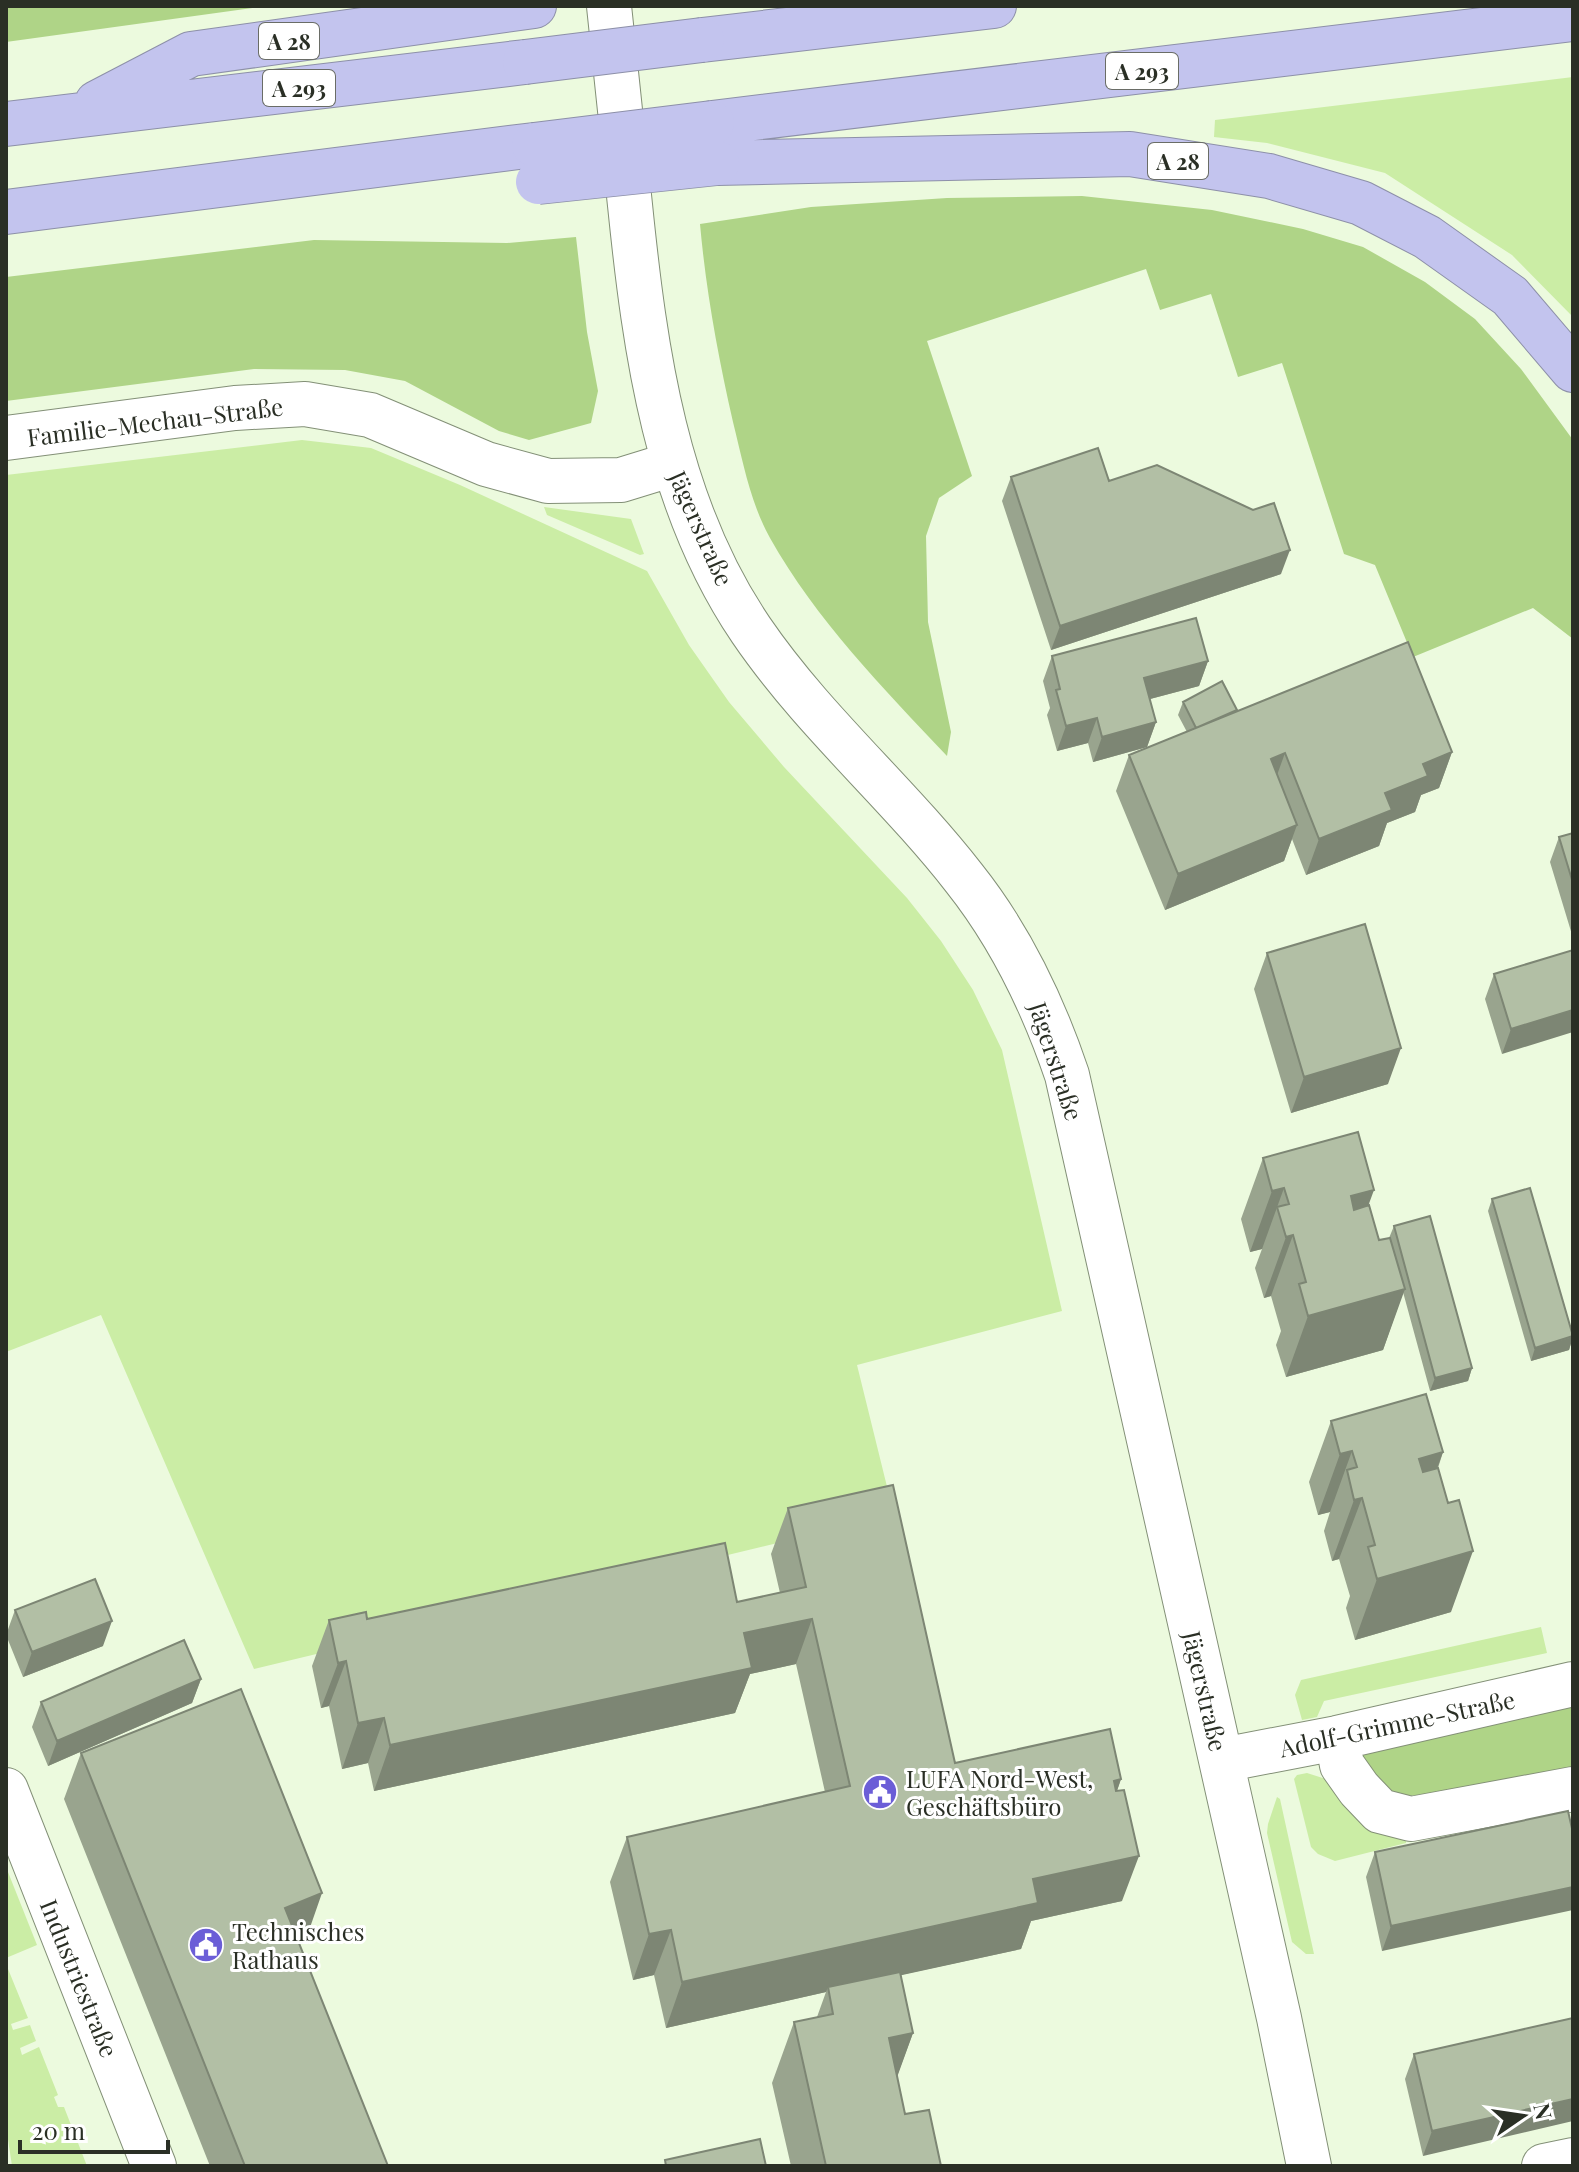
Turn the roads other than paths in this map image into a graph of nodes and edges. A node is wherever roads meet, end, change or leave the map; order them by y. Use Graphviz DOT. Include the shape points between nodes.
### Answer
graph roads {
  1 [pos="609,6"];
  2 [pos="994,6"];
  3 [pos="526,7"];
  4 [pos="1573,19"];
  5 [pos="73,115"];
  6 [pos="6,124"];
  7 [pos="714,143"];
  8 [pos="6,212"];
  9 [pos="1573,370"];
  10 [pos="6,438"];
  11 [pos="673,464"];
  12 [pos="1573,1684"];
  13 [pos="1337,1738"];
  14 [pos="1222,1760"];
  15 [pos="1573,1789"];
  16 [pos="6,1790"];
  17 [pos="1573,2160"];
  18 [pos="154,2166"];
  19 [pos="1309,2166"];
  20 [pos="1544,2166"];
  1 -- 11 [label="street, Jägerstraße" via="644,328"];
  2 -- 5 [label="highway, A 293, bridge"];
  3 -- 5 [label="highway, A 28" via="191,54"];
  4 -- 7 [label="highway, A 293"];
  5 -- 6 [label="highway, A 28"];
  7 -- 8 [label="highway, A 28, bridge" via="536,164 434,157"];
  7 -- 9 [label="highway, A 28" via="1130,154 1269,176 1361,203 1427,237 1510,296"];
  10 -- 11 [label="street, Familie-Mechau-Straße" via="305,404 370,415 486,464 548,481 621,480"];
  11 -- 14 [label="street, Jägerstraße" via="712,563 750,628 788,681 965,878 997,924 1049,1022 1094,1188"];
  12 -- 13 [label="street, Adolf-Grimme-Straße"];
  13 -- 14 [label="street, Adolf-Grimme-Straße"];
  13 -- 15 [label="street" via="1342,1765 1359,1789 1380,1811 1411,1819"];
  14 -- 19 [label="street, Jägerstraße"];
  16 -- 18 [label="street, Industriestraße"];
  17 -- 20 [label="street"];
}
